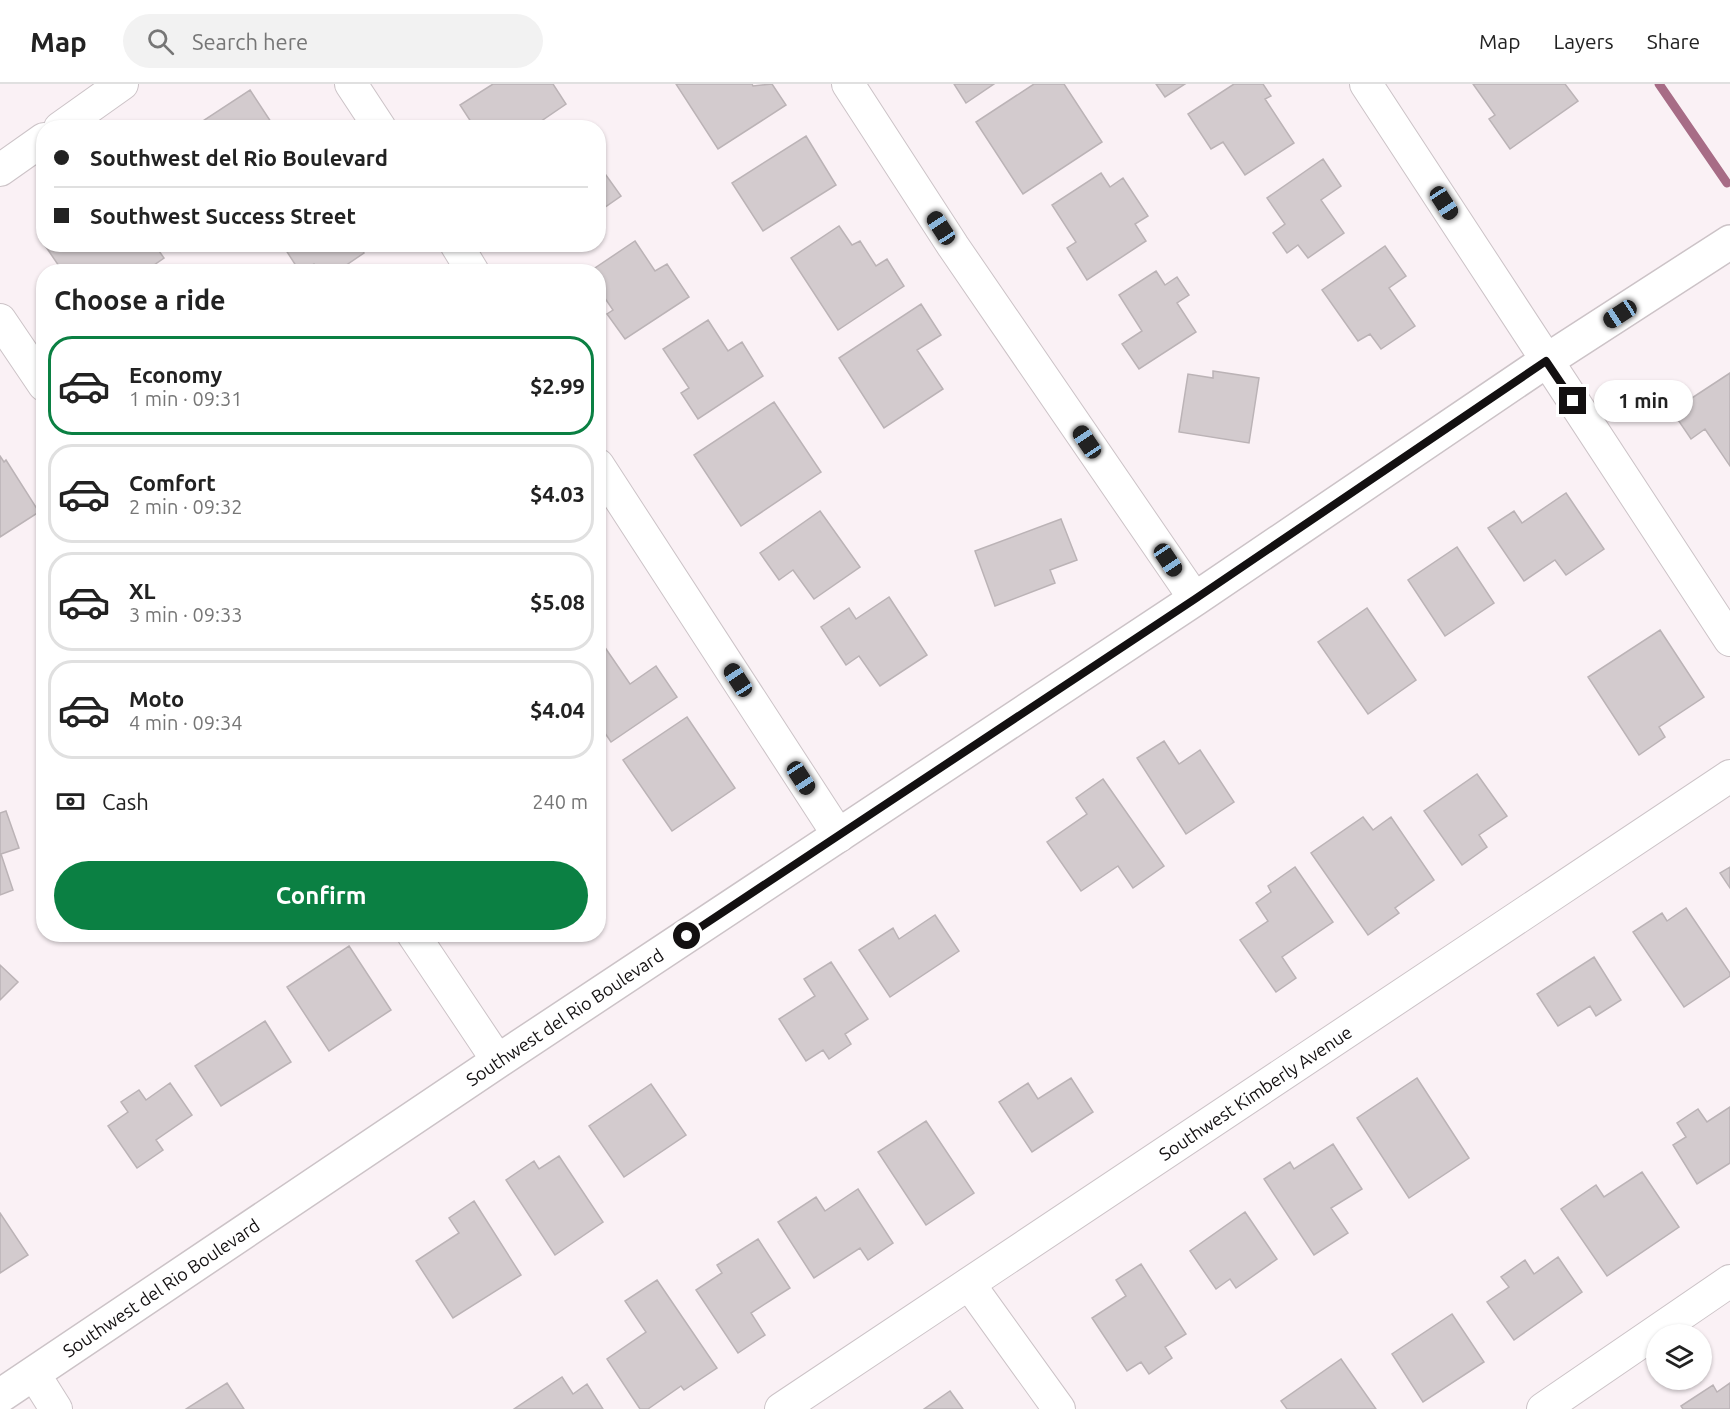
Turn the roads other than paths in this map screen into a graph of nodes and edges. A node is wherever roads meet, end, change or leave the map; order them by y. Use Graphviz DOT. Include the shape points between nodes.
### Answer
graph roads {
  1 [pos="122,84"];
  2 [pos="351,84"];
  3 [pos="848,84"];
  4 [pos="1366,84"];
  5 [pos="71,120"];
  6 [pos="375,120"];
  7 [pos="36,145"];
  8 [pos="0,170"];
  9 [pos="1730,242"];
  10 [pos="0,320"];
  11 [pos="1546,361"];
  12 [pos="36,373"];
  13 [pos="606,477"];
  14 [pos="1195,599"];
  15 [pos="1730,640"];
  16 [pos="1730,776"];
  17 [pos="839,836"];
  18 [pos="417,942"];
  19 [pos="498,1061"];
  20 [pos="1730,1281"];
  21 [pos="969,1284"];
  22 [pos="34,1374"];
  23 [pos="0,1396"];
  24 [pos="56,1409"];
  25 [pos="781,1409"];
  26 [pos="1059,1409"];
  27 [pos="1544,1409"];
  1 -- 5 [label="street"];
  2 -- 6 [label="street"];
  3 -- 14 [label="street" via="953,246"];
  4 -- 11 [label="street"];
  7 -- 8 [label="street"];
  9 -- 11 [label="street, Southwest del Rio Boulevard"];
  10 -- 12 [label="street"];
  11 -- 14 [label="street, Southwest del Rio Boulevard"];
  11 -- 15 [label="street"];
  13 -- 17 [label="street"];
  14 -- 17 [label="street, Southwest del Rio Boulevard"];
  16 -- 21 [label="street, Southwest Kimberly Avenue"];
  17 -- 19 [label="street, Southwest del Rio Boulevard"];
  18 -- 19 [label="street"];
  19 -- 22 [label="street, Southwest del Rio Boulevard"];
  20 -- 27 [label="street"];
  21 -- 25 [label="street, Southwest Kimberly Avenue"];
  21 -- 26 [label="street"];
  22 -- 23 [label="street, Southwest del Rio Boulevard"];
  22 -- 24 [label="street"];
}
